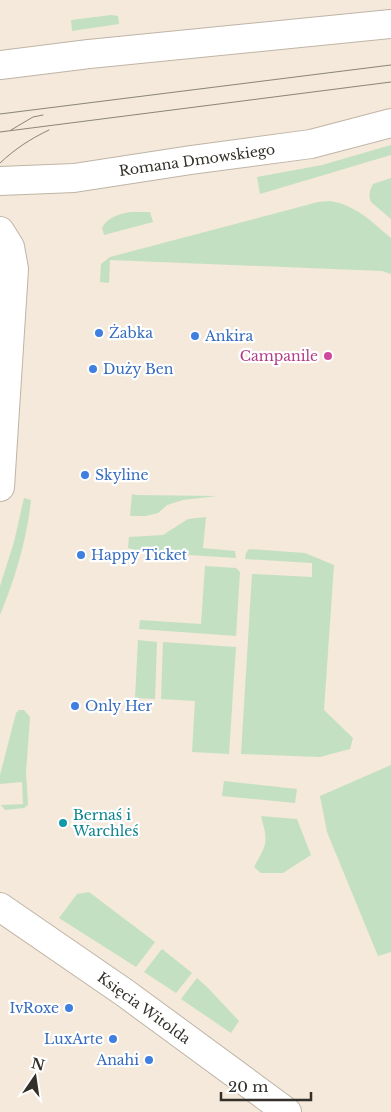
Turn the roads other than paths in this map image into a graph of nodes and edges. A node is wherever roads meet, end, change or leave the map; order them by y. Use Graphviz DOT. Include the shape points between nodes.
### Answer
graph roads {
  1 [pos="391,24"];
  2 [pos="0,65"];
  3 [pos="391,123"];
  4 [pos="0,181"];
  5 [pos="0,231"];
  6 [pos="0,487"];
  7 [pos="0,906"];
  8 [pos="287,1112"];
  1 -- 2 [label="main road"];
  3 -- 4 [label="main road, Romana Dmowskiego" via="311,144 74,178"];
  5 -- 6 [label="main road" via="10,247 14,269"];
  7 -- 8 [label="main road, Księcia Witolda"];
}
